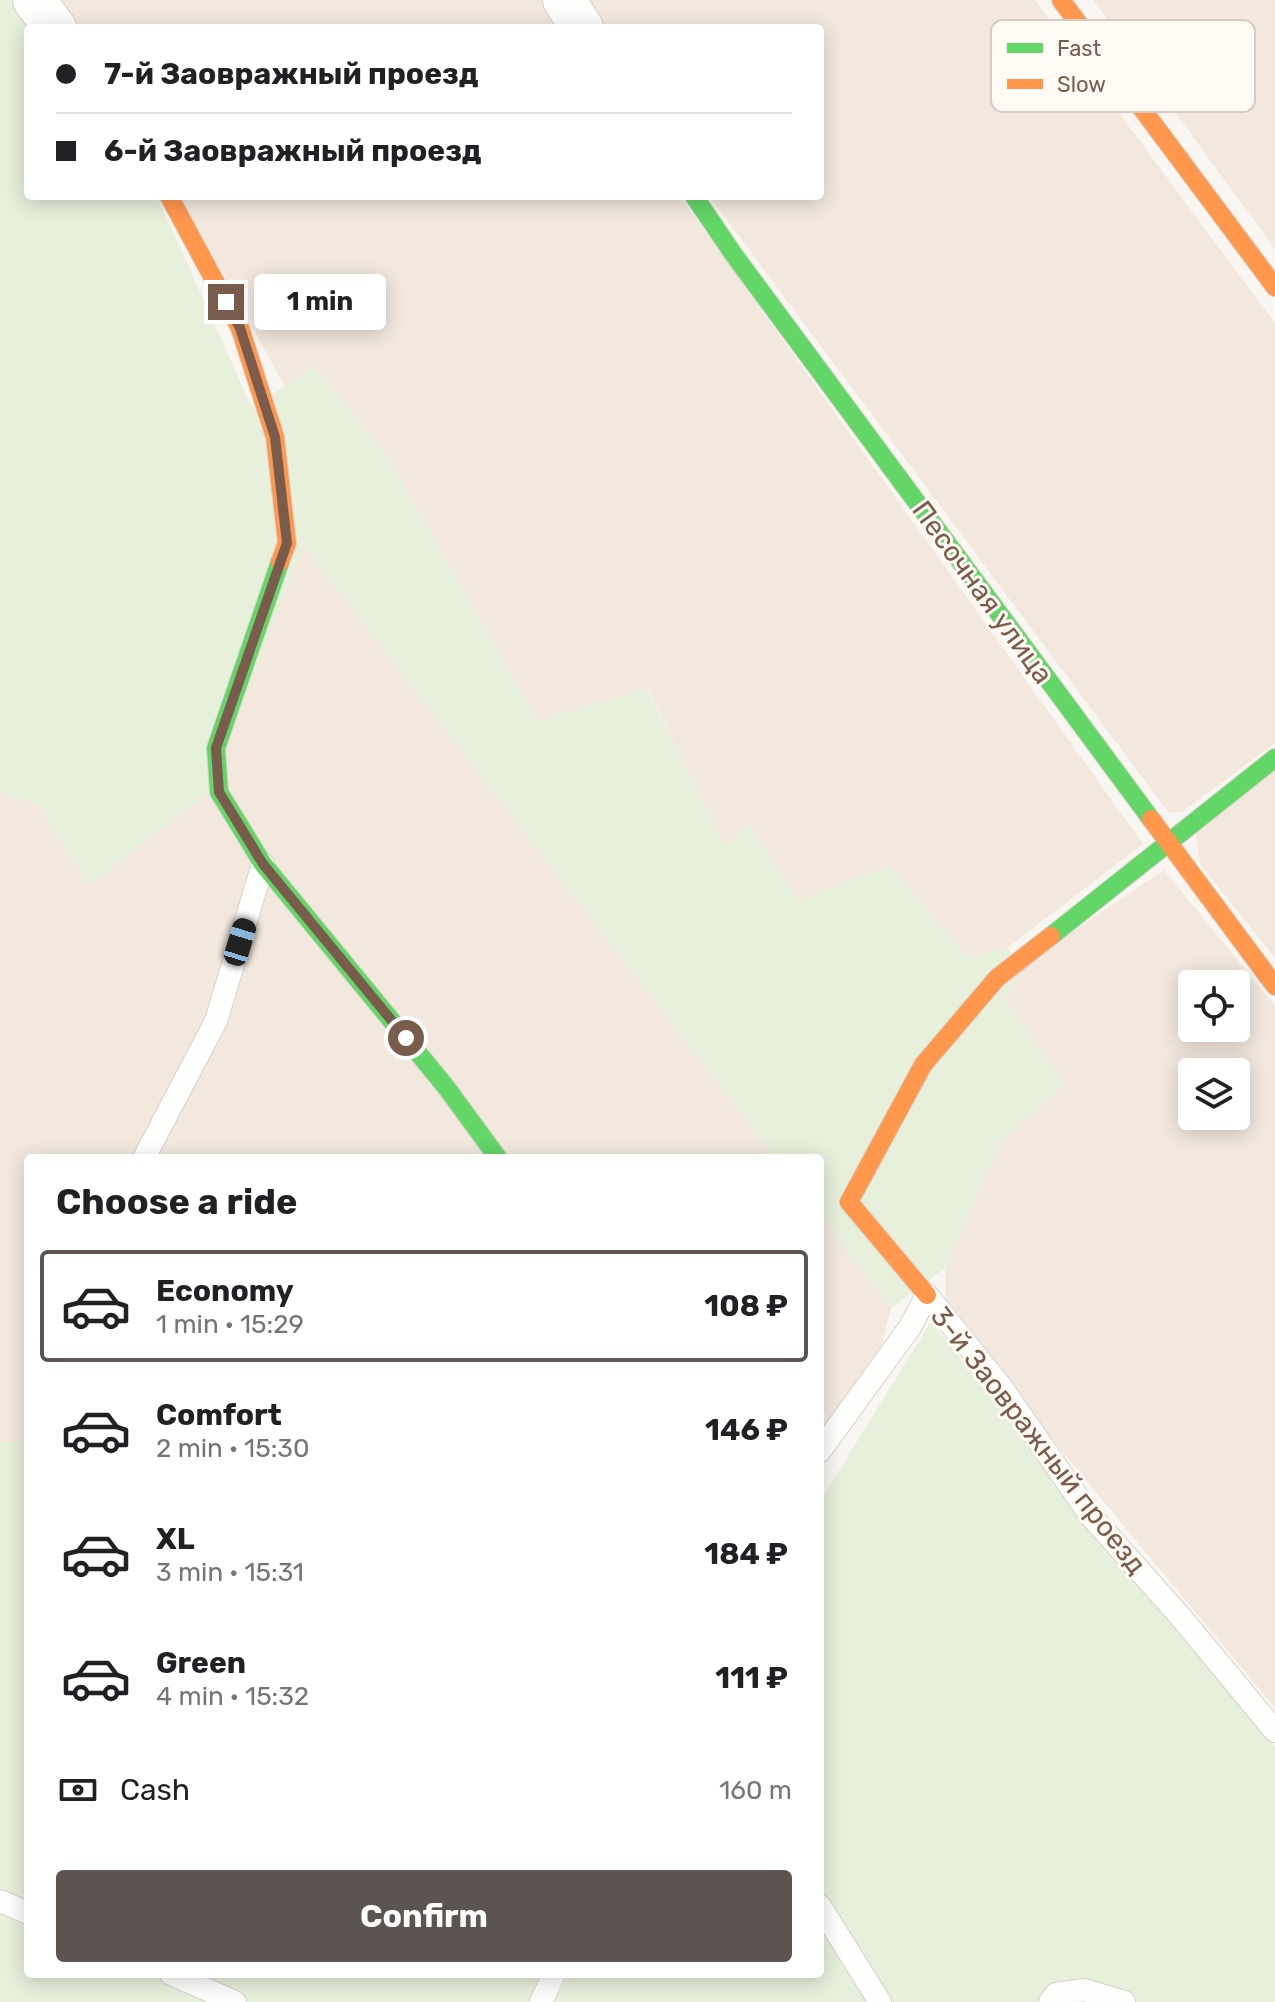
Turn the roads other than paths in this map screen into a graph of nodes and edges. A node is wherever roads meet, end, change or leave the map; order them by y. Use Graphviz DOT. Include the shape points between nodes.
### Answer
graph roads {
  1 [pos="34,0"];
  2 [pos="564,0"];
  3 [pos="1061,0"];
  4 [pos="1076,20"];
  5 [pos="52,24"];
  6 [pos="579,24"];
  7 [pos="1145,112"];
  8 [pos="171,200"];
  9 [pos="697,200"];
  10 [pos="1275,287"];
  11 [pos="1275,758"];
  12 [pos="1167,842"];
  13 [pos="263,864"];
  14 [pos="1275,986"];
  15 [pos="146,1154"];
  16 [pos="495,1154"];
  17 [pos="927,1295"];
  18 [pos="824,1445"];
  19 [pos="1275,1731"];
  20 [pos="0,1901"];
  21 [pos="24,1911"];
  22 [pos="824,1912"];
  23 [pos="180,1978"];
  24 [pos="552,1978"];
  25 [pos="1053,1998"];
  26 [pos="235,2002"];
  27 [pos="541,2002"];
  28 [pos="880,2002"];
  29 [pos="1124,2002"];
  1 -- 5 [label="street"];
  2 -- 6 [label="street"];
  3 -- 4 [label="street"];
  7 -- 10 [label="street"];
  8 -- 13 [label="street" via="240,328 275,437 287,543 216,748 219,792"];
  9 -- 12 [label="street, Песочная улица"];
  11 -- 12 [label="street"];
  12 -- 14 [label="street, Песочная улица"];
  12 -- 17 [label="street" via="997,978 923,1065 849,1202"];
  13 -- 15 [label="lane" via="216,1021"];
  13 -- 16 [label="street"];
  17 -- 18 [label="lane" via="910,1327"];
  17 -- 19 [label="lane, 3-й Заовражный проезд" via="1002,1388 1090,1515"];
  20 -- 21 [label="lane"];
  22 -- 28 [label="lane"];
  23 -- 26 [label="lane"];
  24 -- 27 [label="lane"];
  25 -- 29 [label="lane" via="1084,1990"];
}
